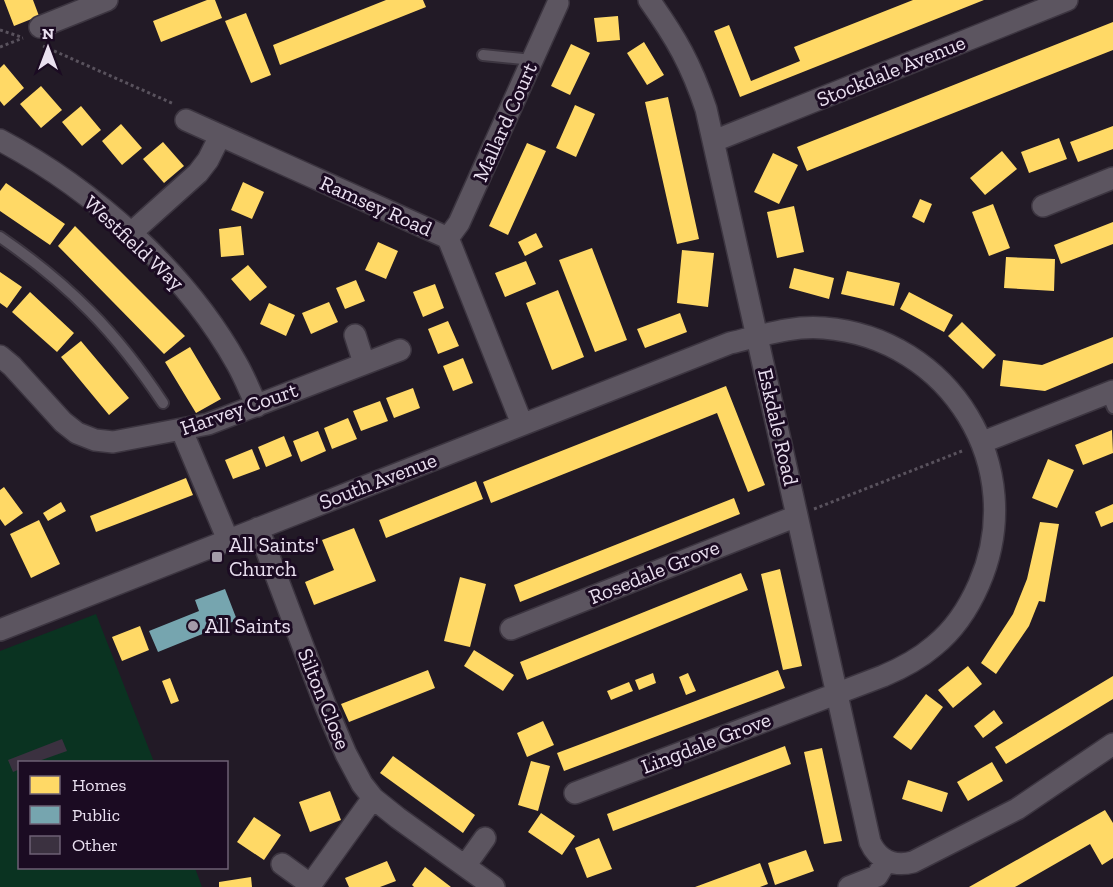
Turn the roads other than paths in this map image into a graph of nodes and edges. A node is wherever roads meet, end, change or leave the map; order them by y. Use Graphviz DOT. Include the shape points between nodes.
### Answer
graph roads {
  1 [pos="107,0"];
  2 [pos="649,0"];
  3 [pos="1067,0"];
  4 [pos="558,3"];
  5 [pos="71,7"];
  6 [pos="32,32"];
  7 [pos="483,55"];
  8 [pos="533,60"];
  9 [pos="186,120"];
  10 [pos="220,135"];
  11 [pos="0,140"];
  12 [pos="714,141"];
  13 [pos="1113,178"];
  14 [pos="1043,206"];
  15 [pos="130,234"];
  16 [pos="0,237"];
  17 [pos="448,238"];
  18 [pos="355,335"];
  19 [pos="757,337"];
  20 [pos="400,350"];
  21 [pos="0,356"];
  22 [pos="364,363"];
  23 [pos="1111,398"];
  24 [pos="163,403"];
  25 [pos="256,406"];
  26 [pos="522,424"];
  27 [pos="182,431"];
  28 [pos="983,442"];
  29 [pos="797,516"];
  30 [pos="258,528"];
  31 [pos="228,540"];
  32 [pos="511,629"];
  33 [pos="0,630"];
  34 [pos="836,693"];
  35 [pos="1111,751"];
  36 [pos="575,793"];
  37 [pos="373,798"];
  38 [pos="485,838"];
  39 [pos="886,861"];
  40 [pos="282,864"];
  41 [pos="465,866"];
  42 [pos="310,886"];
  43 [pos="494,887"];
  44 [pos="849,887"];
  1 -- 5 [label="street"];
  2 -- 12 [label="street, Eskdale Road" via="696,77"];
  3 -- 12 [label="street, Stockdale Avenue"];
  4 -- 8 [label="street, Mallard Court"];
  5 -- 6 [label="street"];
  7 -- 8 [label="lane"];
  8 -- 17 [label="street, Mallard Court" via="459,223"];
  9 -- 10 [label="street, Ramsey Road"];
  10 -- 15 [label="street" via="198,173"];
  10 -- 17 [label="street, Ramsey Road"];
  11 -- 15 [label="street, Westfield Way" via="90,199"];
  12 -- 19 [label="street, Eskdale Road"];
  13 -- 14 [label="street"];
  15 -- 25 [label="street, Westfield Way" via="200,309 238,365"];
  16 -- 24 [label="lane" via="58,279 93,314 122,344"];
  17 -- 26 [label="street, Ramsey Road"];
  18 -- 22 [label="street"];
  19 -- 26 [label="street, South Avenue" via="730,343"];
  19 -- 28 [label="street, South Avenue" via="796,328 824,327 885,342 942,381"];
  19 -- 29 [label="street, Eskdale Road"];
  20 -- 22 [label="street, Harvey Court"];
  21 -- 27 [label="street, Harvey Court" via="77,433 113,442"];
  22 -- 25 [label="street, Harvey Court"];
  23 -- 28 [label="street"];
  25 -- 27 [label="street, Harvey Court"];
  26 -- 30 [label="street, South Avenue"];
  27 -- 31 [label="street"];
  28 -- 34 [label="street, Lingdale Grove" via="996,505 988,559 972,600 956,624 909,664"];
  29 -- 32 [label="street, Rosedale Grove"];
  29 -- 34 [label="street, Eskdale Road"];
  30 -- 31 [label="street, South Avenue"];
  30 -- 37 [label="street, Silton Close" via="342,744"];
  31 -- 33 [label="street, South Avenue"];
  34 -- 36 [label="street, Lingdale Grove"];
  34 -- 39 [label="street, Eskdale Road" via="870,843"];
  35 -- 39 [label="street" via="1017,809 924,857 904,864"];
  37 -- 41 [label="street, Silton Close"];
  37 -- 42 [label="street"];
  38 -- 41 [label="street"];
  39 -- 44 [label="street" via="877,876"];
  40 -- 42 [label="street"];
  41 -- 43 [label="street, Silton Close"];
}
